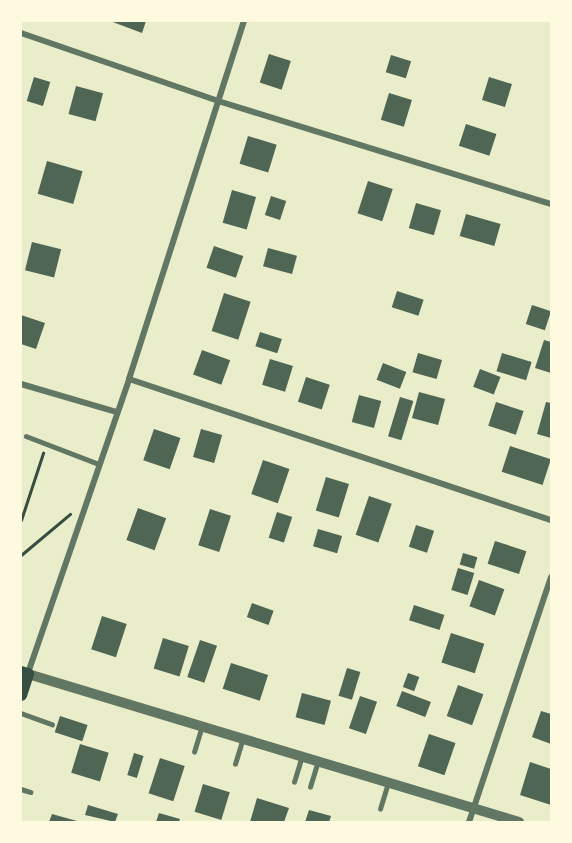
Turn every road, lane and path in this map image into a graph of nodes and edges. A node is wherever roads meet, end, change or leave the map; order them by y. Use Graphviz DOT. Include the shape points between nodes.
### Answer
graph roads {
  1 [pos="244,21"];
  2 [pos="21,33"];
  3 [pos="218,101"];
  4 [pos="551,204"];
  5 [pos="129,379"];
  6 [pos="21,384"];
  7 [pos="117,412"];
  8 [pos="26,436"];
  9 [pos="46,444"];
  10 [pos="99,464"];
  11 [pos="87,499"];
  12 [pos="21,520"];
  13 [pos="551,520"];
  14 [pos="21,555"];
  15 [pos="551,577"];
  16 [pos="24,673"];
  17 [pos="21,696"];
  18 [pos="21,712"];
  19 [pos="52,724"];
  20 [pos="202,726"];
  21 [pos="243,738"];
  22 [pos="194,752"];
  23 [pos="302,755"];
  24 [pos="318,760"];
  25 [pos="235,764"];
  26 [pos="388,781"];
  27 [pos="294,782"];
  28 [pos="310,787"];
  29 [pos="21,789"];
  30 [pos="31,792"];
  31 [pos="474,806"];
  32 [pos="380,809"];
  33 [pos="469,822"];
  34 [pos="519,822"];
  1 -- 3 [label="street"];
  2 -- 3 [label="street"];
  3 -- 4 [label="street"];
  3 -- 5 [label="street"];
  5 -- 7 [label="street"];
  5 -- 13 [label="street"];
  6 -- 7 [label="street"];
  7 -- 10 [label="street"];
  8 -- 9 [label="lane"];
  9 -- 10 [label="lane"];
  9 -- 12 [label="path"];
  10 -- 11 [label="street"];
  11 -- 14 [label="path"];
  11 -- 16 [label="street"];
  15 -- 31 [label="street"];
  16 -- 17 [label="main road"];
  16 -- 20 [label="street"];
  18 -- 19 [label="lane"];
  20 -- 21 [label="street"];
  20 -- 22 [label="lane"];
  21 -- 23 [label="street"];
  21 -- 25 [label="lane"];
  23 -- 24 [label="street"];
  23 -- 27 [label="lane"];
  24 -- 26 [label="street"];
  24 -- 28 [label="lane"];
  26 -- 31 [label="street"];
  26 -- 32 [label="lane"];
  29 -- 30 [label="lane"];
  31 -- 33 [label="street"];
  31 -- 34 [label="street"];
}
